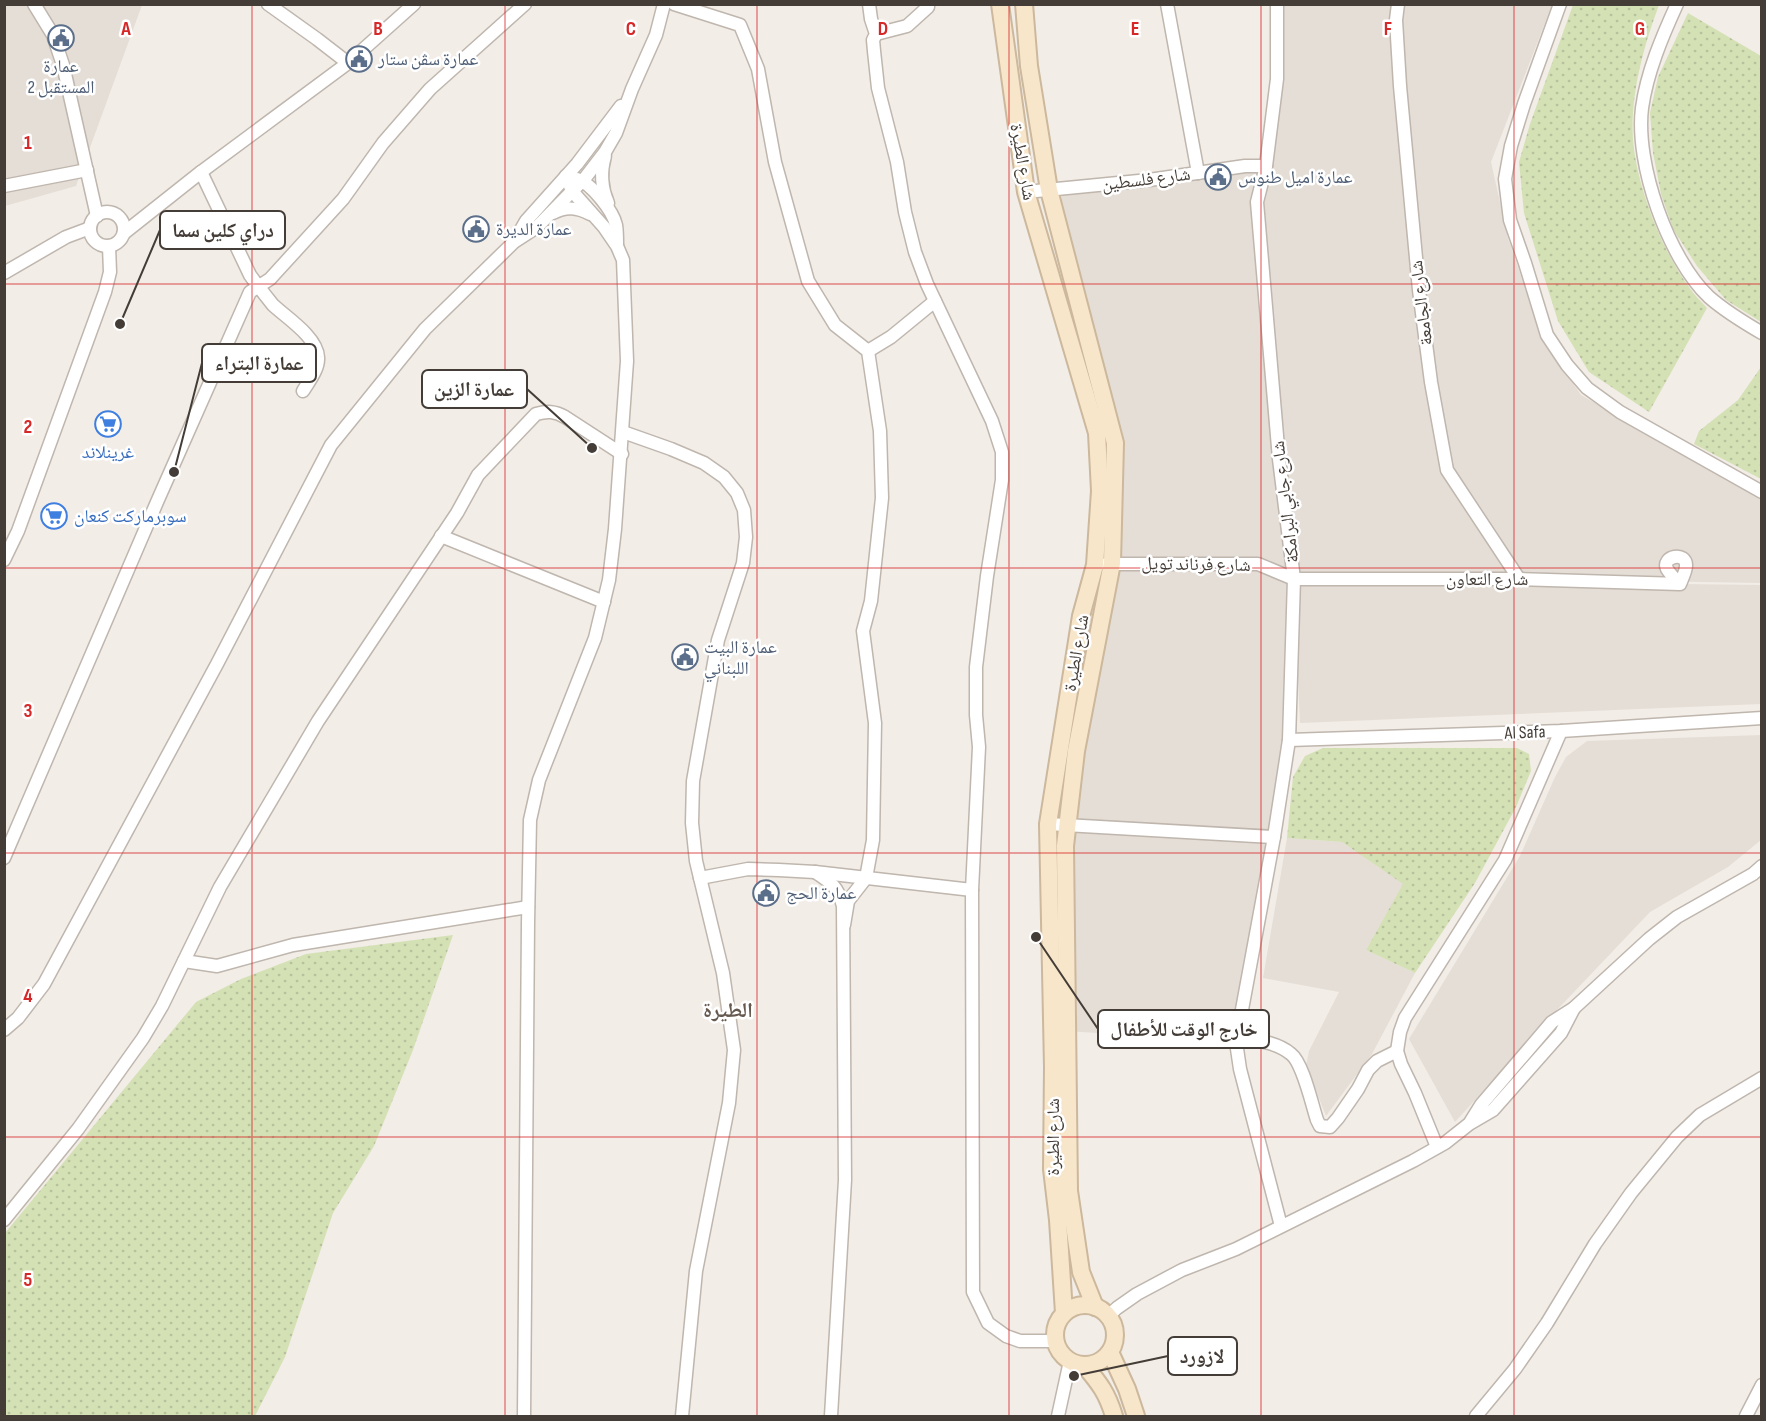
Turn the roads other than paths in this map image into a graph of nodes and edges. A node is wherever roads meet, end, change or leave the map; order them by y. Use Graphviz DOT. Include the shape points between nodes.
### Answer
graph roads {
  1 [pos="34,4"];
  2 [pos="268,4"];
  3 [pos="414,4"];
  4 [pos="525,4"];
  5 [pos="664,4"];
  6 [pos="674,4"];
  7 [pos="869,4"];
  8 [pos="928,4"];
  9 [pos="1000,4"];
  10 [pos="1024,4"];
  11 [pos="1167,4"];
  12 [pos="1277,4"];
  13 [pos="1398,4"];
  14 [pos="1560,4"];
  15 [pos="1677,4"];
  16 [pos="876,33"];
  17 [pos="348,63"];
  18 [pos="632,89"];
  19 [pos="605,152"];
  20 [pos="1266,166"];
  21 [pos="87,170"];
  22 [pos="201,172"];
  23 [pos="1198,173"];
  24 [pos="566,176"];
  25 [pos="582,181"];
  26 [pos="4,186"];
  27 [pos="1049,190"];
  28 [pos="572,191"];
  29 [pos="1026,192"];
  30 [pos="549,214"];
  31 [pos="97,216"];
  32 [pos="595,216"];
  33 [pos="613,216"];
  34 [pos="90,228"];
  35 [pos="124,233"];
  36 [pos="514,242"];
  37 [pos="109,246"];
  38 [pos="617,246"];
  39 [pos="4,273"];
  40 [pos="258,286"];
  41 [pos="935,301"];
  42 [pos="1761,333"];
  43 [pos="868,351"];
  44 [pos="303,391"];
  45 [pos="623,432"];
  46 [pos="622,454"];
  47 [pos="1761,492"];
  48 [pos="441,537"];
  49 [pos="4,560"];
  50 [pos="1112,563"];
  51 [pos="1095,565"];
  52 [pos="1294,579"];
  53 [pos="1519,579"];
  54 [pos="1680,584"];
  55 [pos="604,602"];
  56 [pos="1761,718"];
  57 [pos="1561,731"];
  58 [pos="1289,740"];
  59 [pos="1048,824"];
  60 [pos="1067,824"];
  61 [pos="1274,837"];
  62 [pos="4,858"];
  63 [pos="1761,866"];
  64 [pos="815,872"];
  65 [pos="700,878"];
  66 [pos="866,878"];
  67 [pos="972,890"];
  68 [pos="528,907"];
  69 [pos="844,926"];
  70 [pos="184,961"];
  71 [pos="4,1030"];
  72 [pos="1237,1037"];
  73 [pos="1397,1050"];
  74 [pos="1761,1078"];
  75 [pos="1437,1148"];
  76 [pos="4,1220"];
  77 [pos="1281,1227"];
  78 [pos="1101,1312"];
  79 [pos="1064,1313"];
  80 [pos="1056,1341"];
  81 [pos="1110,1352"];
  82 [pos="1078,1363"];
  83 [pos="1761,1385"];
  84 [pos="524,1416"];
  85 [pos="682,1416"];
  86 [pos="831,1416"];
  87 [pos="1058,1416"];
  88 [pos="1114,1416"];
  89 [pos="1136,1416"];
  90 [pos="1476,1416"];
  91 [pos="1746,1416"];
  1 -- 21 [label="street" via="53,35 63,65"];
  2 -- 17 [label="street"];
  3 -- 17 [label="street"];
  4 -- 40 [label="street" via="430,89 383,143 344,199 270,279"];
  5 -- 18 [label="street" via="656,35"];
  6 -- 43 [label="street" via="740,25 758,69 775,162 808,281 835,325"];
  7 -- 16 [label="street"];
  8 -- 16 [label="street" via="907,26"];
  9 -- 29 [label="main road, شارع الطيرة"];
  10 -- 27 [label="main road, شارع الطيرة" via="1029,66"];
  11 -- 23 [label="street"];
  12 -- 20 [label="street, شارع جابي البرامكة" via="1277,79"];
  13 -- 53 [label="street, شارع الجامعة" via="1400,86 1419,290 1447,470"];
  14 -- 47 [label="street" via="1511,146 1505,179 1510,220 1547,335 1587,388"];
  15 -- 42 [label="street" via="1662,35 1642,108 1644,160 1665,229 1694,280 1709,296"];
  16 -- 41 [label="street" via="873,51 878,88 905,212 915,252"];
  17 -- 22 [label="street"];
  18 -- 19 [label="street"];
  18 -- 24 [label="street"];
  19 -- 25 [label="street"];
  19 -- 33 [label="street" via="603,194"];
  20 -- 23 [label="street, شارع فلسطين"];
  20 -- 52 [label="street, شارع جابي البرامكة" via="1257,202 1279,459"];
  21 -- 26 [label="street"];
  21 -- 31 [label="street"];
  22 -- 35 [label="street"];
  22 -- 40 [label="street"];
  23 -- 27 [label="street, شارع فلسطين"];
  24 -- 25 [label="street"];
  24 -- 28 [label="street"];
  24 -- 36 [label="street" via="526,221"];
  25 -- 28 [label="street"];
  25 -- 33 [label="street"];
  27 -- 29 [label="street, شارع فلسطين"];
  27 -- 50 [label="main road, شارع الطيرة" via="1115,443"];
  28 -- 30 [label="street"];
  28 -- 32 [label="street"];
  29 -- 51 [label="main road, شارع الطيرة" via="1097,433 1100,491"];
  30 -- 32 [label="street" via="568,207"];
  30 -- 36 [label="street"];
  31 -- 34 [label="street"];
  31 -- 35 [label="street" via="105,212 115,214 123,222"];
  32 -- 38 [label="street"];
  33 -- 38 [label="street"];
  34 -- 37 [label="street" via="97,243"];
  34 -- 39 [label="street" via="66,237"];
  35 -- 37 [label="street" via="119,242"];
  36 -- 71 [label="street" via="425,329 331,445 49,975 18,1018"];
  37 -- 49 [label="street" via="110,272 105,292"];
  38 -- 45 [label="street" via="623,260 627,361"];
  40 -- 44 [label="street" via="312,340 317,350 316,368"];
  40 -- 62 [label="street" via="244,303"];
  41 -- 43 [label="street"];
  41 -- 67 [label="street" via="992,421 1002,452 1002,480 976,667 979,747"];
  43 -- 66 [label="street" via="880,431 882,498 871,601 863,631 875,723 873,840"];
  45 -- 46 [label="street"];
  45 -- 65 [label="street" via="704,463 724,477 744,510 743,563 718,640 693,781 692,823"];
  46 -- 48 [label="street" via="556,411 536,414 478,475"];
  46 -- 55 [label="street"];
  48 -- 55 [label="street"];
  48 -- 70 [label="street" via="318,721 220,887"];
  50 -- 51 [label="street, شارع فرناند تويل"];
  50 -- 52 [label="street, شارع فرناند تويل" via="1258,564"];
  50 -- 60 [label="main road, شارع الطيرة" via="1076,751"];
  51 -- 59 [label="main road, شارع الطيرة" via="1081,616"];
  52 -- 53 [label="street, شارع التعاون"];
  52 -- 58 [label="street, شارع جابي البرامكة"];
  53 -- 54 [label="street, شارع التعاون"];
  55 -- 68 [label="street" via="596,638 539,780 530,820"];
  56 -- 57 [label="street, Al Safa"];
  57 -- 58 [label="street, Al Safa"];
  57 -- 73 [label="street" via="1505,860 1405,1018"];
  58 -- 61 [label="street, شارع جابي البرامكة"];
  59 -- 60 [label="street"];
  59 -- 79 [label="main road, شارع الطيرة" via="1052,1169"];
  60 -- 61 [label="street"];
  60 -- 78 [label="main road, شارع الطيرة" via="1069,1191 1081,1272"];
  61 -- 72 [label="street, شارع جابي البرامكة"];
  63 -- 75 [label="street" via="1677,917 1574,1008 1552,1022 1469,1124"];
  64 -- 65 [label="street" via="748,869"];
  64 -- 66 [label="street"];
  64 -- 69 [label="street" via="834,884 840,895"];
  65 -- 85 [label="street" via="723,973 734,1050 729,1103 696,1271"];
  66 -- 67 [label="street"];
  66 -- 69 [label="street" via="848,901"];
  67 -- 80 [label="street" via="973,1292 988,1323 1006,1336 1020,1341"];
  68 -- 70 [label="street" via="293,945 217,966"];
  68 -- 84 [label="street"];
  69 -- 86 [label="street" via="845,1180"];
  70 -- 76 [label="street" via="143,1038 78,1129"];
  72 -- 73 [label="street" via="1266,1042 1293,1055 1317,1120 1325,1127 1338,1119 1377,1060"];
  72 -- 77 [label="street, شارع جابي البرامكة" via="1240,1069"];
  73 -- 75 [label="street"];
  74 -- 90 [label="street" via="1700,1114 1677,1137 1631,1193 1515,1369"];
  75 -- 77 [label="street"];
  77 -- 78 [label="street" via="1182,1270 1117,1308"];
  78 -- 79 [label="main road" via="1085,1305"];
  78 -- 81 [label="main road" via="1113,1323 1115,1335"];
  79 -- 80 [label="main road" via="1057,1324"];
  80 -- 82 [label="main road" via="1064,1357"];
  81 -- 82 [label="main road" via="1097,1363"];
  81 -- 89 [label="main road"];
  82 -- 87 [label="street"];
  82 -- 88 [label="main road" via="1100,1383"];
  83 -- 91 [label="street"];
}
